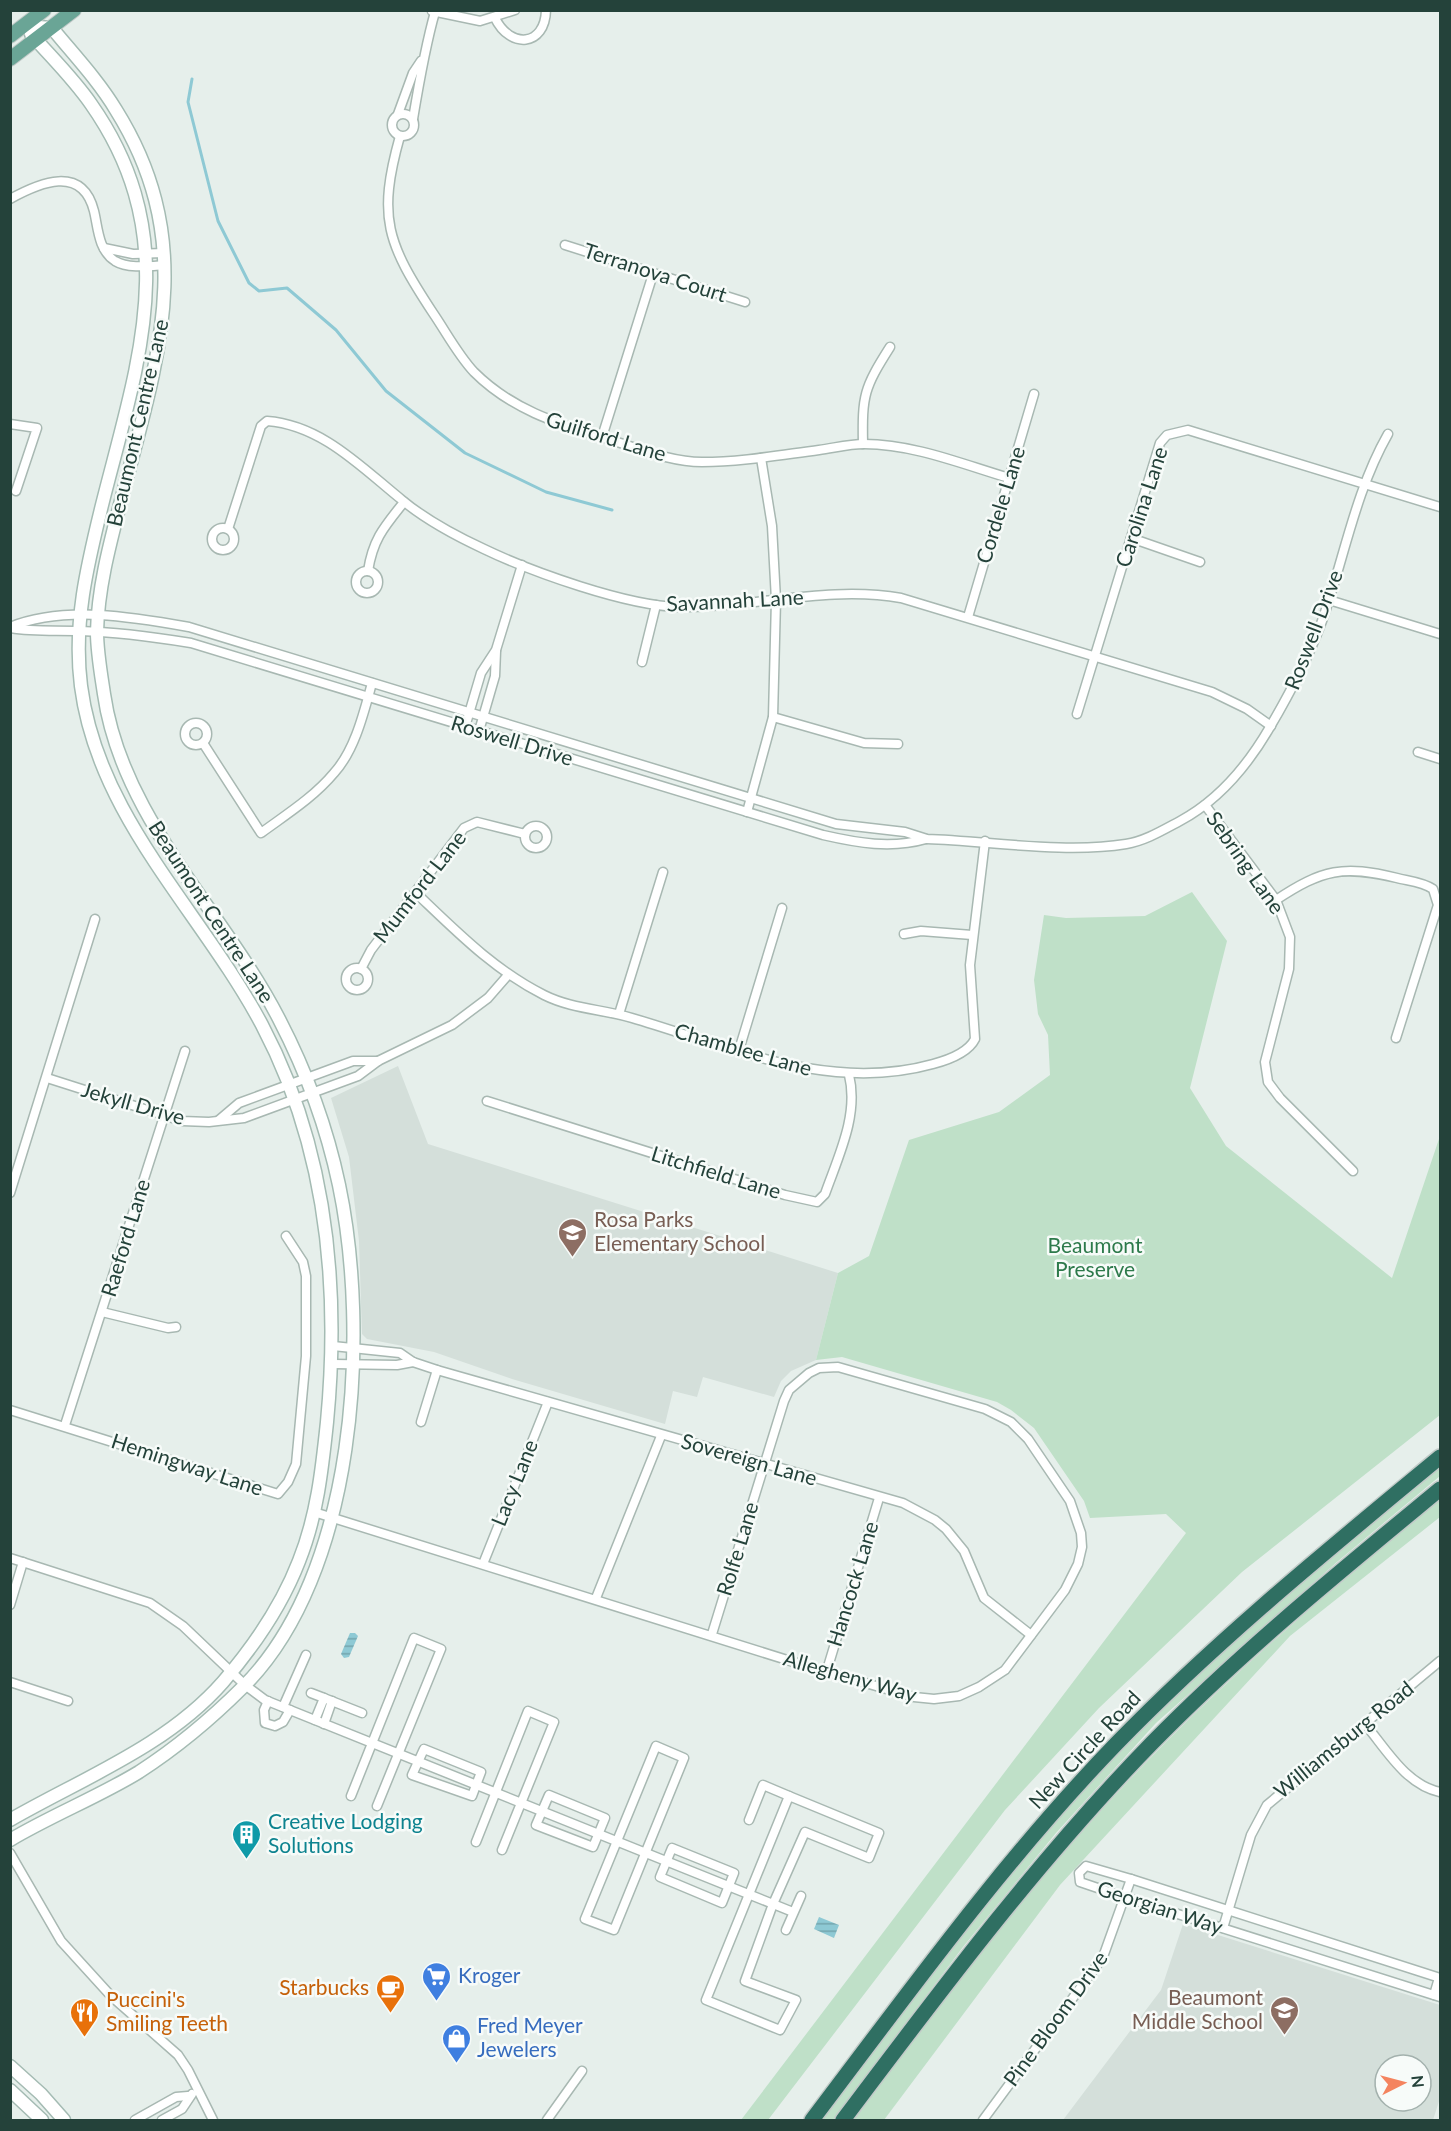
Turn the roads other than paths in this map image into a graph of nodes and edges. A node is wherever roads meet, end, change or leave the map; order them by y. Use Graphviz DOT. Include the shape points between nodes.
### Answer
graph roads {
  1 [pos="44,10"];
  2 [pos="74,10"];
  3 [pos="515,10"];
  4 [pos="546,10"];
  5 [pos="433,11"];
  6 [pos="495,18"];
  7 [pos="24,26"];
  8 [pos="52,28"];
  9 [pos="10,36"];
  10 [pos="36,40"];
  11 [pos="10,59"];
  12 [pos="421,60"];
  13 [pos="398,114"];
  14 [pos="413,119"];
  15 [pos="400,135"];
  16 [pos="10,199"];
  17 [pos="565,245"];
  18 [pos="165,259"];
  19 [pos="146,260"];
  20 [pos="653,274"];
  21 [pos="745,302"];
  22 [pos="890,346"];
  23 [pos="1034,394"];
  24 [pos="10,424"];
  25 [pos="1388,434"];
  26 [pos="602,437"];
  27 [pos="863,444"];
  28 [pos="761,458"];
  29 [pos="1009,478"];
  30 [pos="1364,483"];
  31 [pos="16,490"];
  32 [pos="404,502"];
  33 [pos="1440,507"];
  34 [pos="228,529"];
  35 [pos="1131,538"];
  36 [pos="1200,562"];
  37 [pos="522,565"];
  38 [pos="368,571"];
  39 [pos="776,600"];
  40 [pos="1329,600"];
  41 [pos="656,605"];
  42 [pos="79,616"];
  43 [pos="99,617"];
  44 [pos="968,617"];
  45 [pos="10,627"];
  46 [pos="78,631"];
  47 [pos="97,632"];
  48 [pos="1440,634"];
  49 [pos="496,650"];
  50 [pos="1097,657"];
  51 [pos="642,662"];
  52 [pos="372,683"];
  53 [pos="368,698"];
  54 [pos="470,712"];
  55 [pos="1077,714"];
  56 [pos="484,717"];
  57 [pos="773,717"];
  58 [pos="1271,726"];
  59 [pos="465,727"];
  60 [pos="479,731"];
  61 [pos="203,743"];
  62 [pos="898,744"];
  63 [pos="1418,752"];
  64 [pos="1440,759"];
  65 [pos="751,798"];
  66 [pos="1205,805"];
  67 [pos="747,812"];
  68 [pos="525,834"];
  69 [pos="927,839"];
  70 [pos="985,841"];
  71 [pos="663,872"];
  72 [pos="416,893"];
  73 [pos="1276,900"];
  74 [pos="782,908"];
  75 [pos="94,919"];
  76 [pos="904,934"];
  77 [pos="972,935"];
  78 [pos="361,969"];
  79 [pos="508,975"];
  80 [pos="619,1014"];
  81 [pos="1396,1038"];
  82 [pos="739,1050"];
  83 [pos="185,1051"];
  84 [pos="378,1060"];
  85 [pos="849,1075"];
  86 [pos="48,1078"];
  87 [pos="306,1078"];
  88 [pos="290,1084"];
  89 [pos="312,1093"];
  90 [pos="295,1099"];
  91 [pos="487,1101"];
  92 [pos="164,1116"];
  93 [pos="219,1120"];
  94 [pos="1353,1171"];
  95 [pos="10,1193"];
  96 [pos="286,1236"];
  97 [pos="102,1312"];
  98 [pos="176,1327"];
  99 [pos="333,1346"];
  100 [pos="352,1348"];
  101 [pos="413,1362"];
  102 [pos="333,1364"];
  103 [pos="352,1364"];
  104 [pos="437,1370"];
  105 [pos="548,1402"];
  106 [pos="10,1410"];
  107 [pos="421,1422"];
  108 [pos="65,1425"];
  109 [pos="661,1436"];
  110 [pos="1440,1457"];
  111 [pos="764,1464"];
  112 [pos="1440,1489"];
  113 [pos="879,1498"];
  114 [pos="314,1512"];
  115 [pos="332,1518"];
  116 [pos="10,1558"];
  117 [pos="23,1562"];
  118 [pos="483,1564"];
  119 [pos="596,1598"];
  120 [pos="10,1605"];
  121 [pos="712,1634"];
  122 [pos="1032,1635"];
  123 [pos="306,1655"];
  124 [pos="1440,1661"];
  125 [pos="827,1670"];
  126 [pos="232,1671"];
  127 [pos="10,1682"];
  128 [pos="245,1685"];
  129 [pos="311,1693"];
  130 [pos="328,1699"];
  131 [pos="69,1701"];
  132 [pos="268,1701"];
  133 [pos="286,1708"];
  134 [pos="362,1713"];
  135 [pos="320,1722"];
  136 [pos="1365,1724"];
  137 [pos="372,1743"];
  138 [pos="397,1753"];
  139 [pos="418,1761"];
  140 [pos="476,1785"];
  141 [pos="1440,1792"];
  142 [pos="496,1793"];
  143 [pos="351,1796"];
  144 [pos="789,1796"];
  145 [pos="522,1803"];
  146 [pos="377,1806"];
  147 [pos="542,1812"];
  148 [pos="10,1820"];
  149 [pos="749,1820"];
  150 [pos="598,1834"];
  151 [pos="10,1840"];
  152 [pos="476,1842"];
  153 [pos="617,1842"];
  154 [pos="502,1850"];
  155 [pos="10,1853"];
  156 [pos="646,1853"];
  157 [pos="666,1862"];
  158 [pos="1131,1879"];
  159 [pos="729,1887"];
  160 [pos="748,1894"];
  161 [pos="801,1896"];
  162 [pos="1124,1898"];
  163 [pos="773,1904"];
  164 [pos="1228,1910"];
  165 [pos="793,1912"];
  166 [pos="1223,1928"];
  167 [pos="786,1930"];
  168 [pos="1440,1978"];
  169 [pos="1437,1996"];
  170 [pos="10,2066"];
  171 [pos="582,2071"];
  172 [pos="10,2090"];
  173 [pos="198,2090"];
  174 [pos="188,2097"];
  175 [pos="42,2121"];
  176 [pos="64,2121"];
  177 [pos="135,2121"];
  178 [pos="162,2121"];
  179 [pos="213,2121"];
  180 [pos="547,2121"];
  181 [pos="812,2121"];
  182 [pos="843,2121"];
  183 [pos="982,2121"];
  1 -- 7 [label="main road"];
  2 -- 8 [label="main road"];
  3 -- 6 [label="street"];
  4 -- 6 [label="street" via="543,28 525,39 505,34"];
  5 -- 6 [label="street" via="470,20"];
  5 -- 12 [label="street, Guilford Lane"];
  7 -- 8 [label="street"];
  7 -- 9 [label="main road"];
  7 -- 10 [label="street, Beaumont Centre Lane"];
  8 -- 10 [label="main road"];
  8 -- 18 [label="street, Beaumont Centre Lane" via="97,82 134,141 151,183"];
  10 -- 11 [label="main road"];
  10 -- 19 [label="street, Beaumont Centre Lane" via="71,78 114,143 137,203"];
  12 -- 13 [label="street, Guilford Lane"];
  12 -- 14 [label="street, Guilford Lane" via="422,77"];
  13 -- 14 [label="street" via="408,114"];
  13 -- 15 [label="street, Guilford Lane" via="392,126"];
  14 -- 15 [label="street, Guilford Lane" via="413,130"];
  15 -- 26 [label="street, Guilford Lane" via="388,177 388,223 400,258 463,358 489,385 524,409 556,424"];
  16 -- 19 [label="street" via="51,180 74,184 88,197 104,248"];
  17 -- 20 [label="street, Terranova Court"];
  18 -- 19 [label="street"];
  18 -- 43 [label="street, Beaumont Centre Lane" via="160,344 104,570"];
  19 -- 42 [label="street, Beaumont Centre Lane" via="142,342 91,546"];
  20 -- 21 [label="street, Terranova Court"];
  20 -- 26 [label="street"];
  22 -- 27 [label="street" via="868,381 863,403"];
  23 -- 29 [label="street, Cordele Lane"];
  24 -- 31 [label="street" via="37,428"];
  25 -- 30 [label="street, Roswell Drive"];
  26 -- 28 [label="street, Guilford Lane" via="658,456 700,462"];
  27 -- 28 [label="street, Guilford Lane"];
  27 -- 29 [label="street, Guilford Lane" via="923,452"];
  28 -- 39 [label="street" via="772,526"];
  29 -- 44 [label="street, Cordele Lane"];
  30 -- 33 [label="street, Carolina Lane"];
  30 -- 35 [label="street, Carolina Lane" via="1188,430 1171,434 1160,443"];
  30 -- 40 [label="street, Roswell Drive"];
  32 -- 34 [label="street, Savannah Lane" via="340,450 304,431 267,421 257,437"];
  32 -- 37 [label="street, Savannah Lane" via="481,548"];
  32 -- 38 [label="street" via="377,535"];
  35 -- 36 [label="street"];
  35 -- 50 [label="street, Carolina Lane"];
  37 -- 41 [label="street, Savannah Lane"];
  37 -- 49 [label="street"];
  39 -- 41 [label="street, Savannah Lane"];
  39 -- 44 [label="street, Savannah Lane" via="885,595"];
  39 -- 57 [label="street"];
  40 -- 48 [label="street"];
  40 -- 58 [label="street, Roswell Drive" via="1290,695"];
  41 -- 51 [label="street"];
  42 -- 43 [label="street, Roswell Drive"];
  42 -- 45 [label="street, Roswell Drive" via="32,618"];
  42 -- 46 [label="street, Beaumont Centre Lane"];
  43 -- 47 [label="street, Beaumont Centre Lane"];
  43 -- 52 [label="street, Roswell Drive" via="189,627"];
  44 -- 50 [label="street, Savannah Lane"];
  45 -- 46 [label="street, Roswell Drive" via="33,632"];
  46 -- 47 [label="street, Roswell Drive"];
  46 -- 88 [label="street, Beaumont Centre Lane" via="81,688 106,776 143,844 241,988"];
  47 -- 53 [label="street, Roswell Drive" via="191,643"];
  47 -- 87 [label="street, Beaumont Centre Lane" via="111,731 131,785 267,997"];
  49 -- 54 [label="street" via="481,673"];
  49 -- 56 [label="street" via="495,676"];
  50 -- 55 [label="street, Carolina Lane"];
  50 -- 58 [label="street, Savannah Lane" via="1212,692"];
  52 -- 53 [label="street"];
  52 -- 54 [label="street, Roswell Drive"];
  53 -- 59 [label="street, Roswell Drive"];
  53 -- 61 [label="street" via="336,772 261,833"];
  54 -- 56 [label="street, Roswell Drive"];
  54 -- 59 [label="street"];
  56 -- 60 [label="street"];
  56 -- 65 [label="street, Roswell Drive"];
  57 -- 62 [label="street" via="864,743"];
  57 -- 65 [label="street"];
  58 -- 66 [label="street, Roswell Drive" via="1236,776"];
  59 -- 60 [label="street, Roswell Drive"];
  60 -- 67 [label="street, Roswell Drive"];
  63 -- 64 [label="street"];
  65 -- 67 [label="street"];
  65 -- 69 [label="street, Roswell Drive" via="836,824 905,832"];
  66 -- 70 [label="street, Roswell Drive" via="1164,829 1129,843 1090,848"];
  66 -- 73 [label="street, Sebring Lane"];
  67 -- 69 [label="street, Roswell Drive" via="855,842 904,846"];
  68 -- 72 [label="street, Mumford Lane" via="483,823 468,825"];
  69 -- 70 [label="street, Roswell Drive"];
  70 -- 77 [label="street, Chamblee Lane"];
  71 -- 80 [label="street"];
  72 -- 78 [label="street, Mumford Lane" via="371,950"];
  72 -- 79 [label="street, Chamblee Lane"];
  73 -- 81 [label="street" via="1305,882 1344,870 1365,870 1433,889 1437,905"];
  73 -- 94 [label="street, Sebring Lane" via="1286,923 1291,960 1268,1043 1268,1082"];
  74 -- 82 [label="street"];
  75 -- 86 [label="street"];
  76 -- 77 [label="street" via="921,931"];
  77 -- 85 [label="street, Chamblee Lane" via="975,1034 970,1046 922,1067 888,1074"];
  79 -- 80 [label="street, Chamblee Lane" via="573,1006"];
  79 -- 84 [label="street, Jekyll Drive" via="488,998 452,1025"];
  80 -- 82 [label="street, Chamblee Lane"];
  82 -- 85 [label="street, Chamblee Lane" via="792,1067"];
  83 -- 92 [label="street, Raeford Lane"];
  84 -- 87 [label="street, Jekyll Drive" via="353,1061"];
  84 -- 89 [label="street, Jekyll Drive" via="358,1076"];
  85 -- 91 [label="street, Litchfield Lane" via="852,1095 848,1125 825,1194 817,1202"];
  86 -- 92 [label="street, Jekyll Drive"];
  86 -- 95 [label="street"];
  87 -- 88 [label="street, Jekyll Drive"];
  87 -- 89 [label="street, Beaumont Centre Lane"];
  88 -- 90 [label="street, Beaumont Centre Lane"];
  88 -- 93 [label="street, Jekyll Drive" via="239,1103"];
  89 -- 90 [label="street, Jekyll Drive"];
  89 -- 100 [label="street, Beaumont Centre Lane" via="331,1153 344,1218 351,1279"];
  90 -- 93 [label="street, Jekyll Drive" via="244,1118"];
  90 -- 99 [label="street, Beaumont Centre Lane" via="315,1166 325,1220 331,1264"];
  92 -- 93 [label="street, Jekyll Drive" via="182,1121"];
  92 -- 97 [label="street, Raeford Lane"];
  96 -- 108 [label="street, Hemingway Lane" via="303,1262 306,1276 307,1336 296,1464 278,1494"];
  97 -- 98 [label="street"];
  97 -- 108 [label="street, Raeford Lane"];
  99 -- 100 [label="street, Sovereign Lane"];
  99 -- 102 [label="street, Beaumont Centre Lane"];
  100 -- 101 [label="street, Sovereign Lane" via="400,1353"];
  100 -- 103 [label="street, Beaumont Centre Lane"];
  101 -- 103 [label="street, Sovereign Lane"];
  101 -- 104 [label="street, Sovereign Lane"];
  102 -- 103 [label="street, Sovereign Lane"];
  102 -- 114 [label="street, Beaumont Centre Lane" via="322,1474"];
  103 -- 115 [label="street, Beaumont Centre Lane" via="346,1449"];
  104 -- 105 [label="street, Sovereign Lane"];
  104 -- 107 [label="street"];
  105 -- 109 [label="street, Sovereign Lane"];
  105 -- 118 [label="street, Lacy Lane"];
  106 -- 108 [label="street, Hemingway Lane"];
  109 -- 111 [label="street, Sovereign Lane"];
  109 -- 119 [label="street"];
  110 -- 181 [label="highway, New Circle Road" via="1250,1616 1115,1745 984,1896"];
  111 -- 113 [label="street, Sovereign Lane"];
  111 -- 121 [label="street, Rolfe Lane"];
  111 -- 122 [label="street, Allegheny Way" via="789,1390 808,1373 828,1366 985,1409 1011,1422 1028,1439 1070,1501 1082,1539 1074,1574"];
  112 -- 182 [label="highway, New Circle Road" via="1265,1636 1115,1782 988,1929"];
  113 -- 122 [label="street, Sovereign Lane" via="921,1511 946,1529 964,1551 984,1598"];
  113 -- 125 [label="street, Hancock Lane"];
  114 -- 115 [label="street, Allegheny Way"];
  114 -- 126 [label="street, Beaumont Centre Lane" via="301,1557 281,1601"];
  115 -- 118 [label="street, Allegheny Way"];
  115 -- 128 [label="street, Beaumont Centre Lane" via="301,1604"];
  116 -- 117 [label="street"];
  117 -- 120 [label="street"];
  117 -- 126 [label="street" via="150,1603 183,1626"];
  118 -- 119 [label="street, Allegheny Way"];
  119 -- 121 [label="street, Allegheny Way"];
  121 -- 125 [label="street, Allegheny Way"];
  122 -- 125 [label="street, Allegheny Way" via="1005,1670 959,1696 914,1697"];
  123 -- 133 [label="street"];
  124 -- 136 [label="street, Williamsburg Road"];
  126 -- 128 [label="street"];
  126 -- 148 [label="street, Beaumont Centre Lane" via="209,1696 149,1744"];
  127 -- 131 [label="street"];
  128 -- 132 [label="street"];
  128 -- 151 [label="street, Beaumont Centre Lane" via="173,1748 136,1773"];
  129 -- 130 [label="street"];
  130 -- 134 [label="street"];
  130 -- 135 [label="street"];
  132 -- 133 [label="street"];
  132 -- 133 [label="street" via="265,1723 275,1726 283,1722"];
  133 -- 135 [label="street"];
  135 -- 137 [label="street"];
  136 -- 141 [label="street" via="1404,1772"];
  136 -- 164 [label="street, Williamsburg Road" via="1267,1805 1251,1835"];
  137 -- 138 [label="street"];
  137 -- 138 [label="street" via="414,1638 441,1649"];
  137 -- 143 [label="street"];
  138 -- 139 [label="street"];
  138 -- 146 [label="street"];
  139 -- 140 [label="street"];
  139 -- 140 [label="street" via="424,1749 481,1772"];
  139 -- 140 [label="street" via="412,1775 472,1796"];
  140 -- 142 [label="street"];
  142 -- 145 [label="street"];
  142 -- 145 [label="street" via="528,1711 554,1722"];
  142 -- 152 [label="street"];
  144 -- 149 [label="street" via="762,1785"];
  144 -- 160 [label="street"];
  144 -- 163 [label="street" via="879,1833 869,1858 805,1832"];
  145 -- 147 [label="street"];
  145 -- 154 [label="street"];
  147 -- 150 [label="street"];
  147 -- 150 [label="street" via="536,1825 593,1847"];
  147 -- 150 [label="street" via="549,1795 605,1818"];
  150 -- 153 [label="street"];
  153 -- 156 [label="street"];
  153 -- 156 [label="street" via="585,1919 614,1930"];
  153 -- 156 [label="street" via="656,1746 684,1758"];
  155 -- 173 [label="street" via="61,1941 111,1996 178,2055"];
  156 -- 157 [label="street"];
  157 -- 159 [label="street"];
  157 -- 159 [label="street" via="672,1848 735,1873"];
  157 -- 159 [label="street" via="660,1877 722,1903"];
  158 -- 162 [label="street, Pine Bloom Drive"];
  158 -- 162 [label="street, Georgian Way" via="1086,1866 1079,1873 1080,1882"];
  158 -- 164 [label="street, Georgian Way"];
  159 -- 160 [label="street"];
  160 -- 163 [label="street"];
  160 -- 163 [label="street" via="706,2000 780,2030 796,2000 745,1981"];
  161 -- 165 [label="street"];
  162 -- 166 [label="street, Georgian Way"];
  162 -- 183 [label="street, Pine Bloom Drive" via="1103,1957"];
  163 -- 165 [label="street"];
  164 -- 166 [label="street, Williamsburg Road"];
  164 -- 168 [label="street, Georgian Way"];
  165 -- 167 [label="street"];
  166 -- 169 [label="street, Georgian Way"];
  168 -- 169 [label="street"];
  170 -- 176 [label="street"];
  171 -- 180 [label="street"];
  172 -- 175 [label="street"];
  173 -- 174 [label="street"];
  173 -- 179 [label="street"];
  174 -- 177 [label="street" via="176,2097"];
  174 -- 178 [label="street" via="182,2109"];
}
